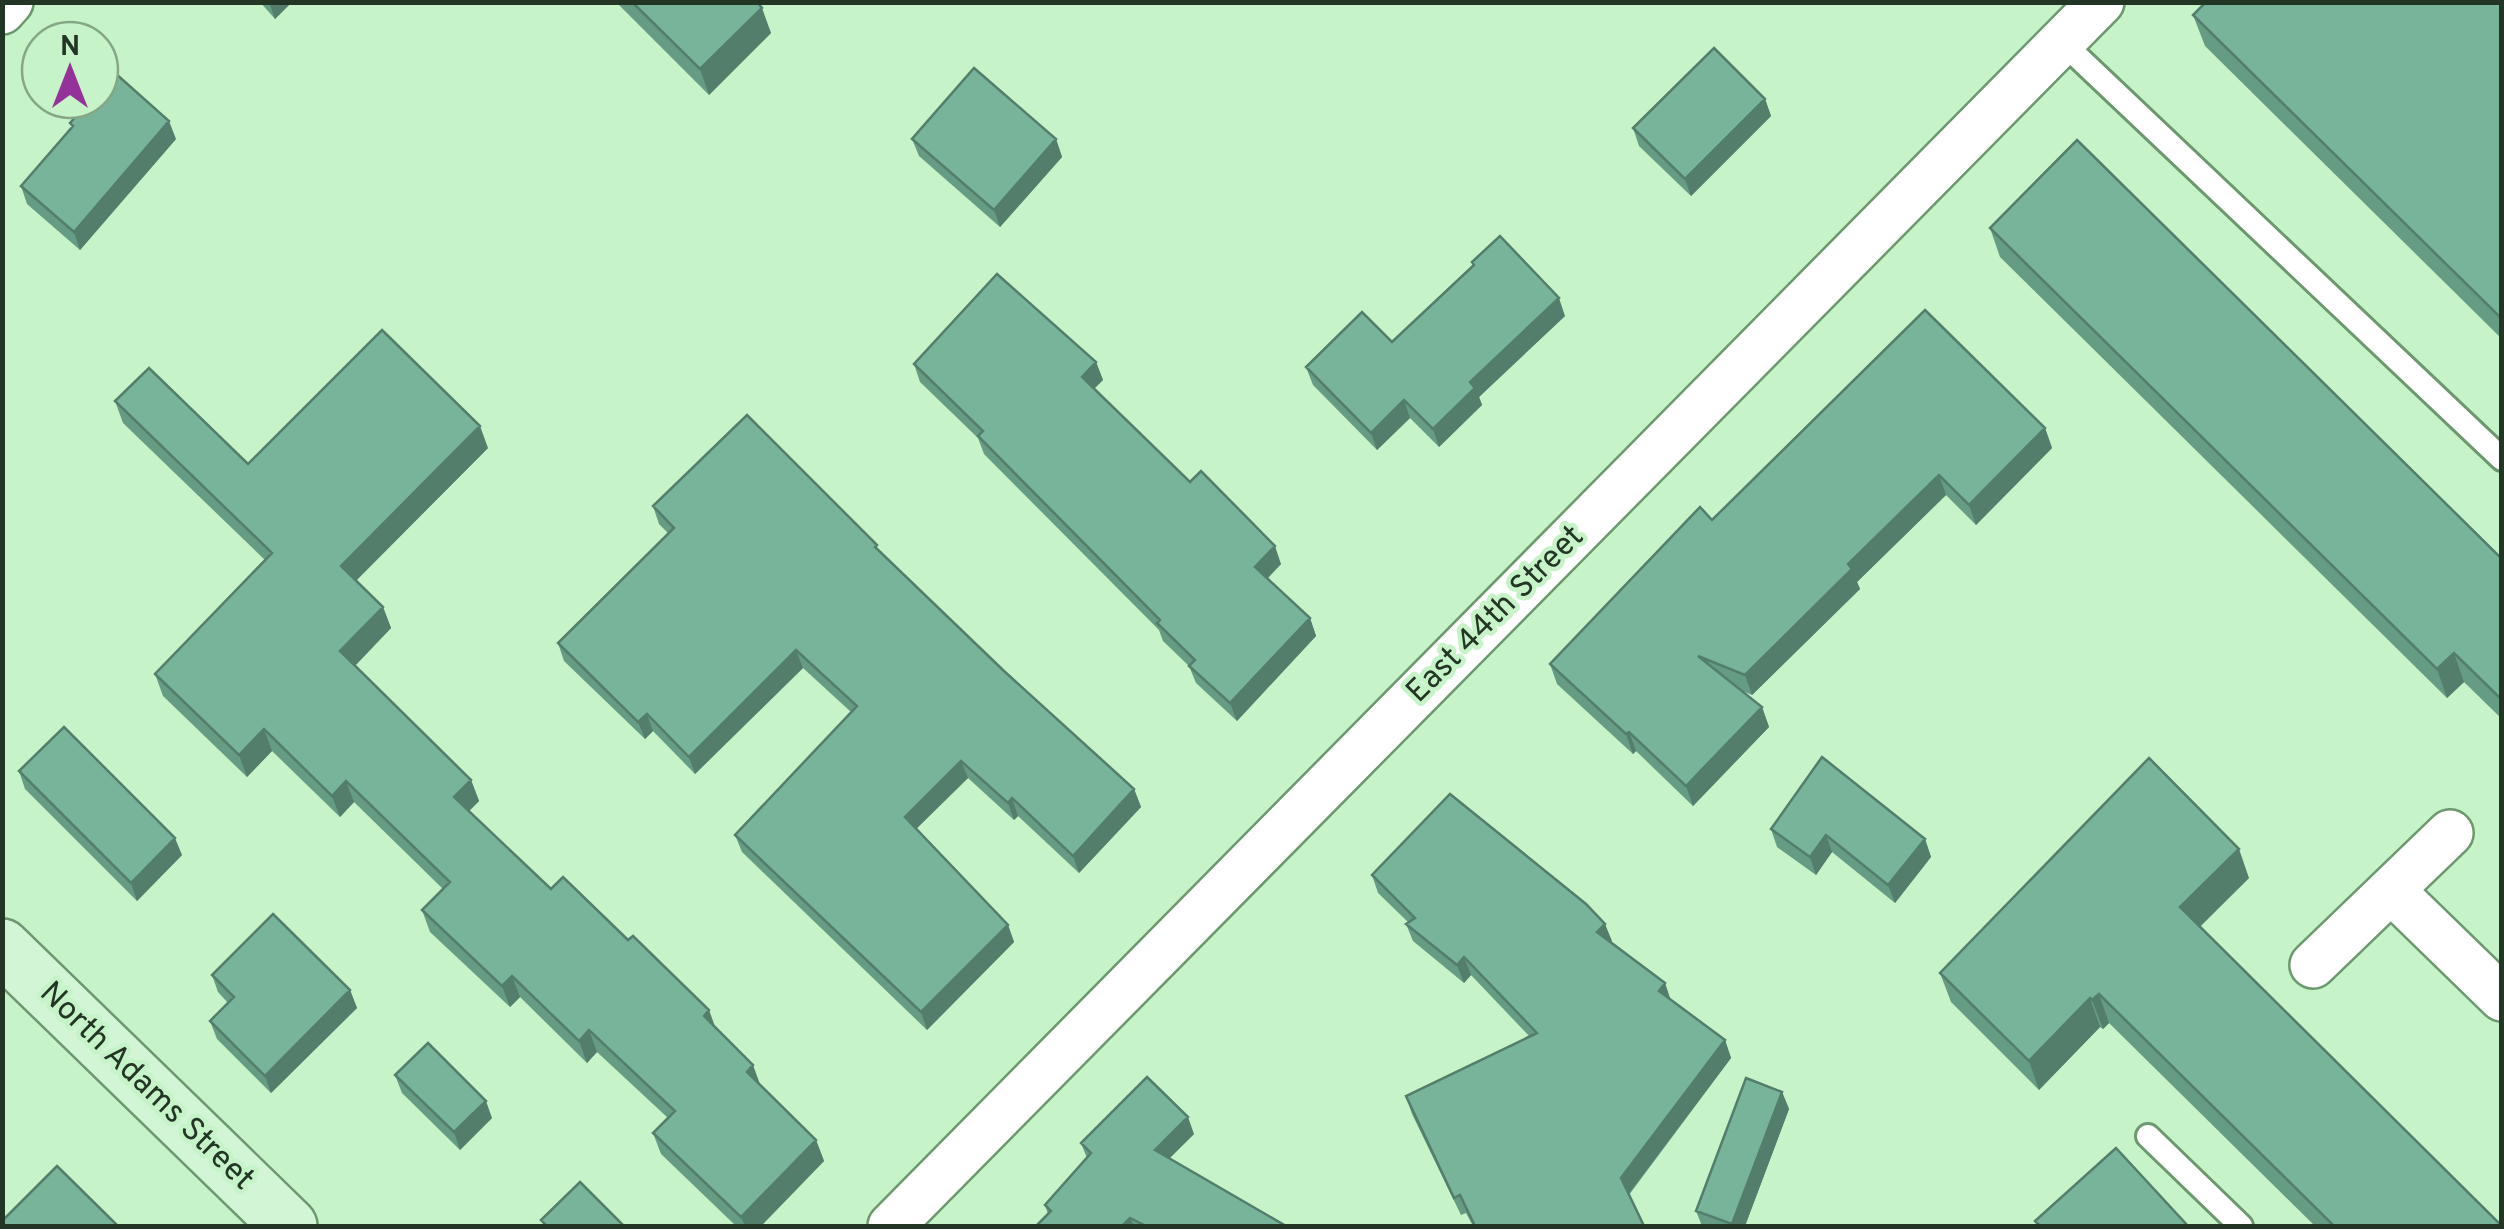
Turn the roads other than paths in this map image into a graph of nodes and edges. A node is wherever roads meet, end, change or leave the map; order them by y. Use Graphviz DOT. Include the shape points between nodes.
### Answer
graph roads {
  1 [pos="10,2"];
  2 [pos="2101,2"];
  3 [pos="2,10"];
  4 [pos="2062,42"];
  5 [pos="2502,459"];
  6 [pos="2450,833"];
  7 [pos="2391,890"];
  8 [pos="2,946"];
  9 [pos="2313,965"];
  10 [pos="2502,998"];
  11 [pos="2148,1136"];
  12 [pos="289,1226"];
  13 [pos="892,1226"];
  14 [pos="2241,1226"];
  1 -- 3 [label="street"];
  2 -- 4 [label="street, East 44th Street"];
  4 -- 5 [label="lane"];
  4 -- 13 [label="street, East 44th Street"];
  6 -- 7 [label="street"];
  7 -- 9 [label="street"];
  7 -- 10 [label="street"];
  8 -- 12 [label="street, North Adams Street"];
  11 -- 14 [label="lane"];
}
